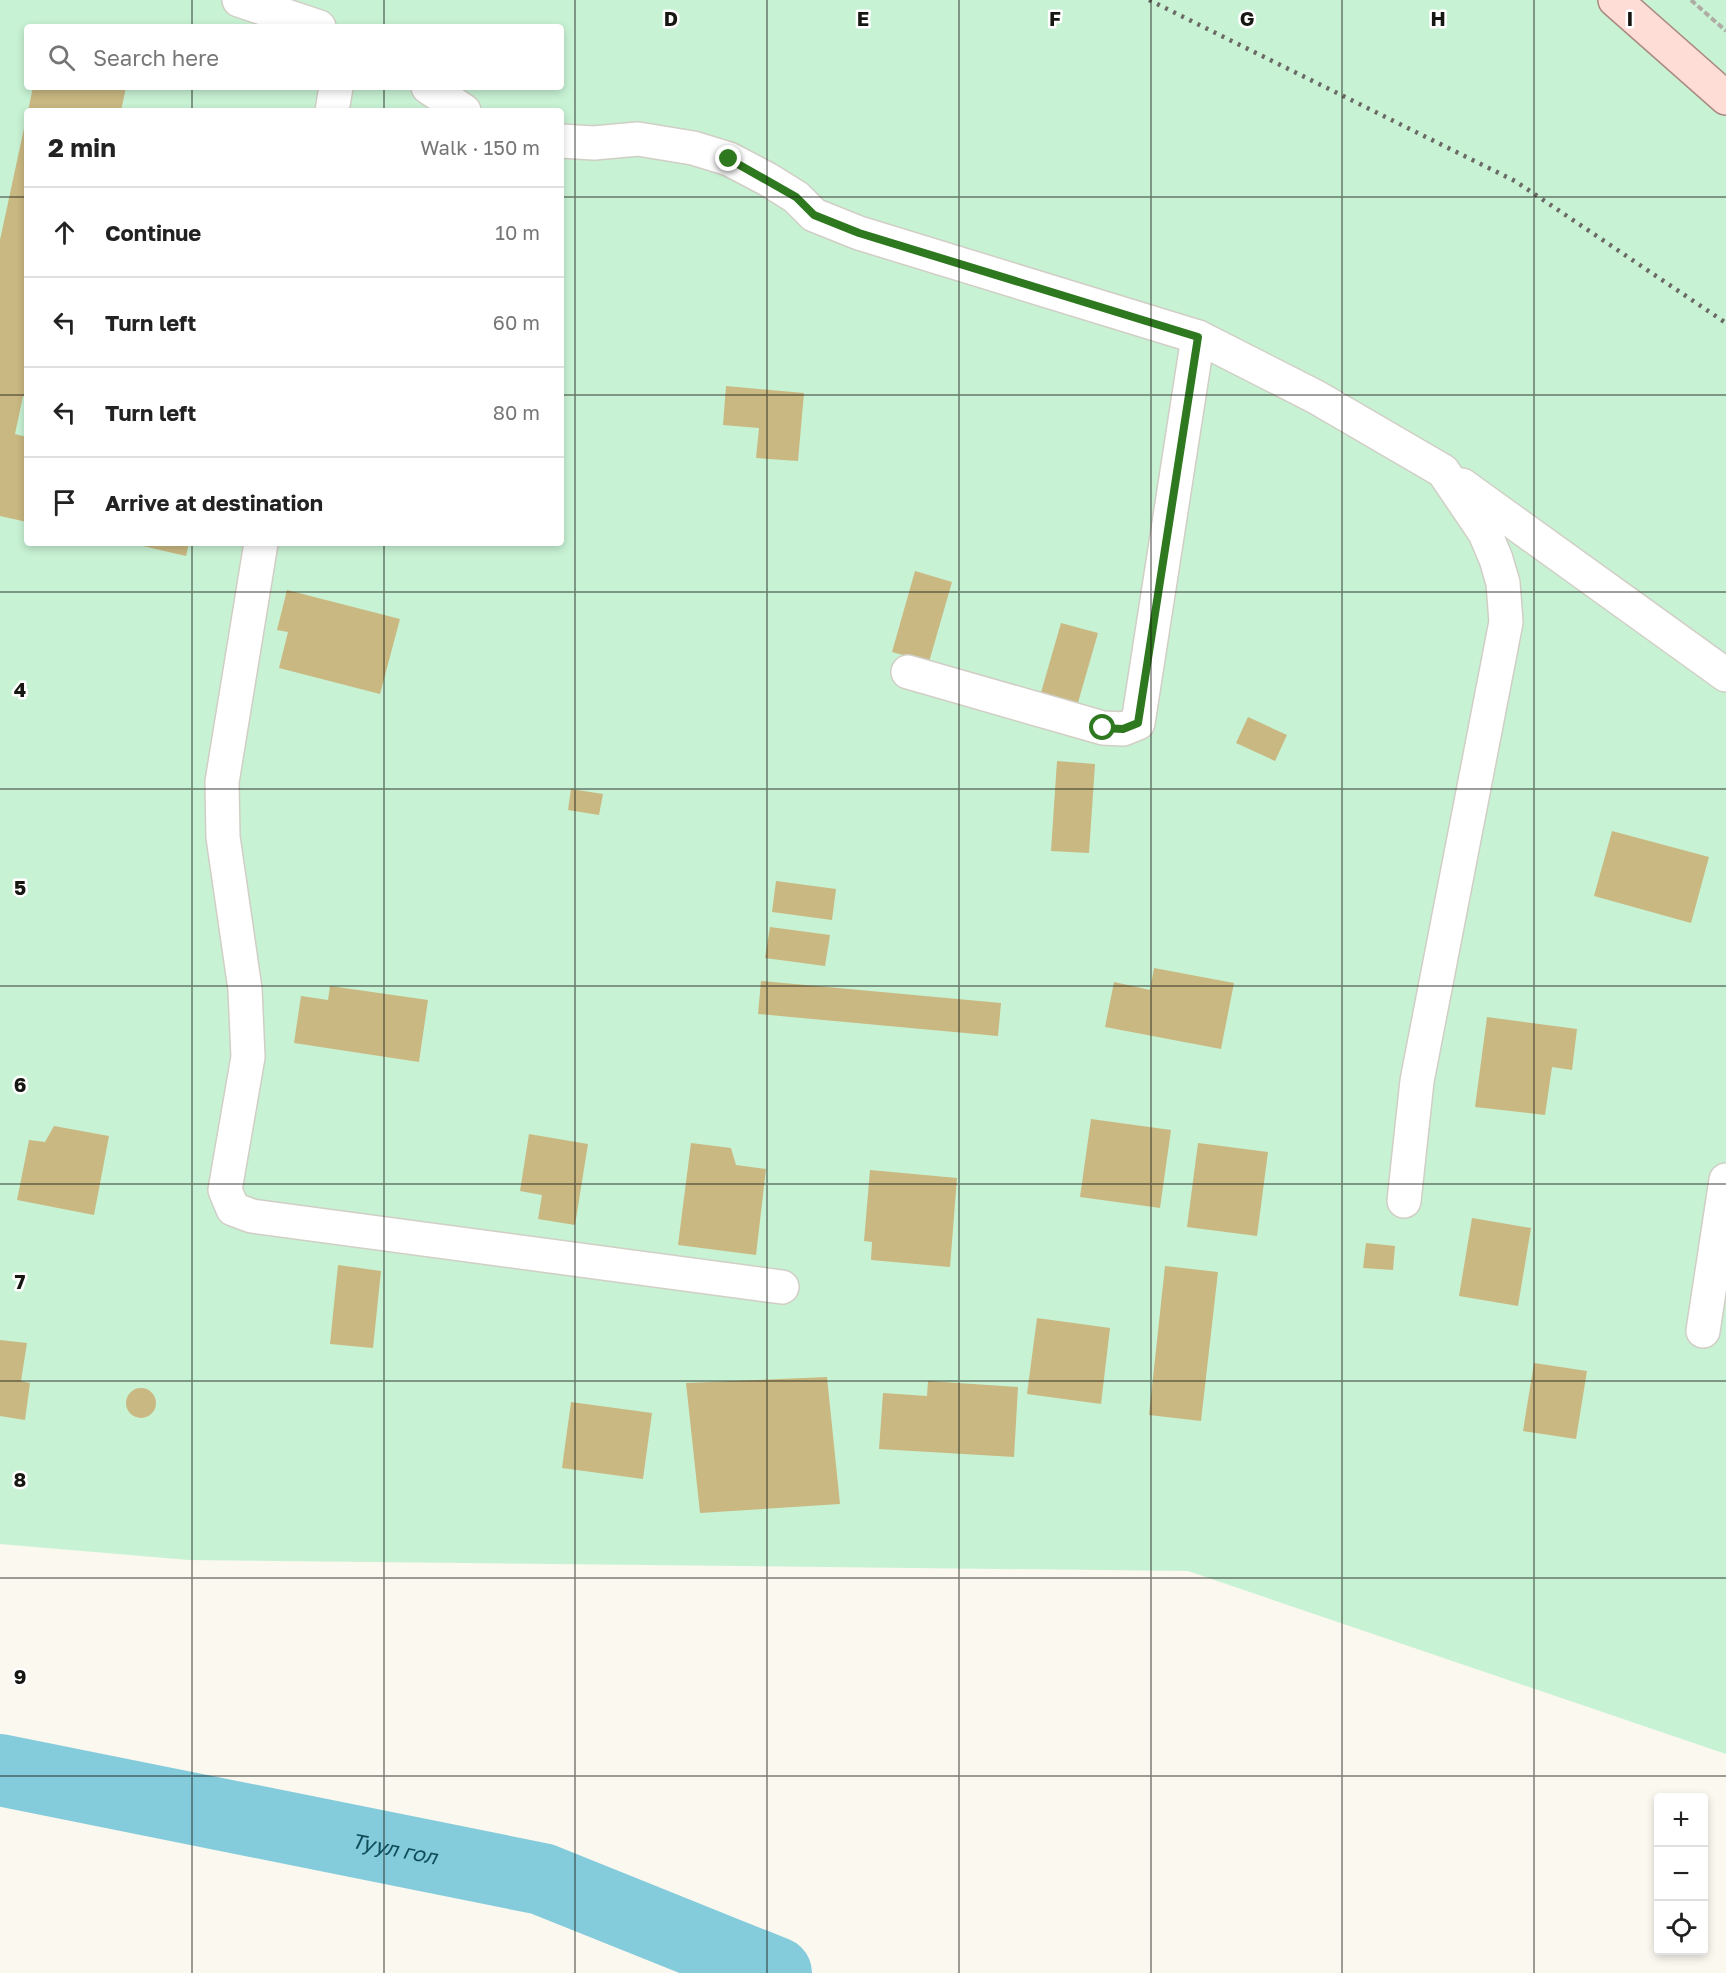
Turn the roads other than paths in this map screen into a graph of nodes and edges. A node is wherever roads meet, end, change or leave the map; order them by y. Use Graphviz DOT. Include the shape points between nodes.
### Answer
graph roads {
  1 [pos="239,0"];
  2 [pos="1615,0"];
  3 [pos="310,24"];
  4 [pos="336,90"];
  5 [pos="432,90"];
  6 [pos="1726,98"];
  7 [pos="332,108"];
  8 [pos="460,108"];
  9 [pos="564,141"];
  10 [pos="1198,337"];
  11 [pos="1443,471"];
  12 [pos="261,546"];
  13 [pos="908,672"];
  14 [pos="1726,675"];
  15 [pos="1726,1180"];
  16 [pos="1404,1201"];
  17 [pos="782,1287"];
  18 [pos="1703,1331"];
  1 -- 3 [label="street"];
  2 -- 6 [label="main road"];
  4 -- 7 [label="street"];
  5 -- 8 [label="street"];
  9 -- 10 [label="street" via="638,139 693,148 729,159 796,197 814,215 859,233"];
  10 -- 11 [label="street" via="1316,397"];
  10 -- 13 [label="street" via="1138,723 1123,729 1103,728"];
  11 -- 14 [label="street"];
  11 -- 16 [label="street" via="1485,533 1496,559 1503,583 1506,622 1417,1081"];
  12 -- 17 [label="street" via="222,782 223,837 244,989 248,1057 225,1190 233,1209 252,1216"];
  15 -- 18 [label="street"];
}
